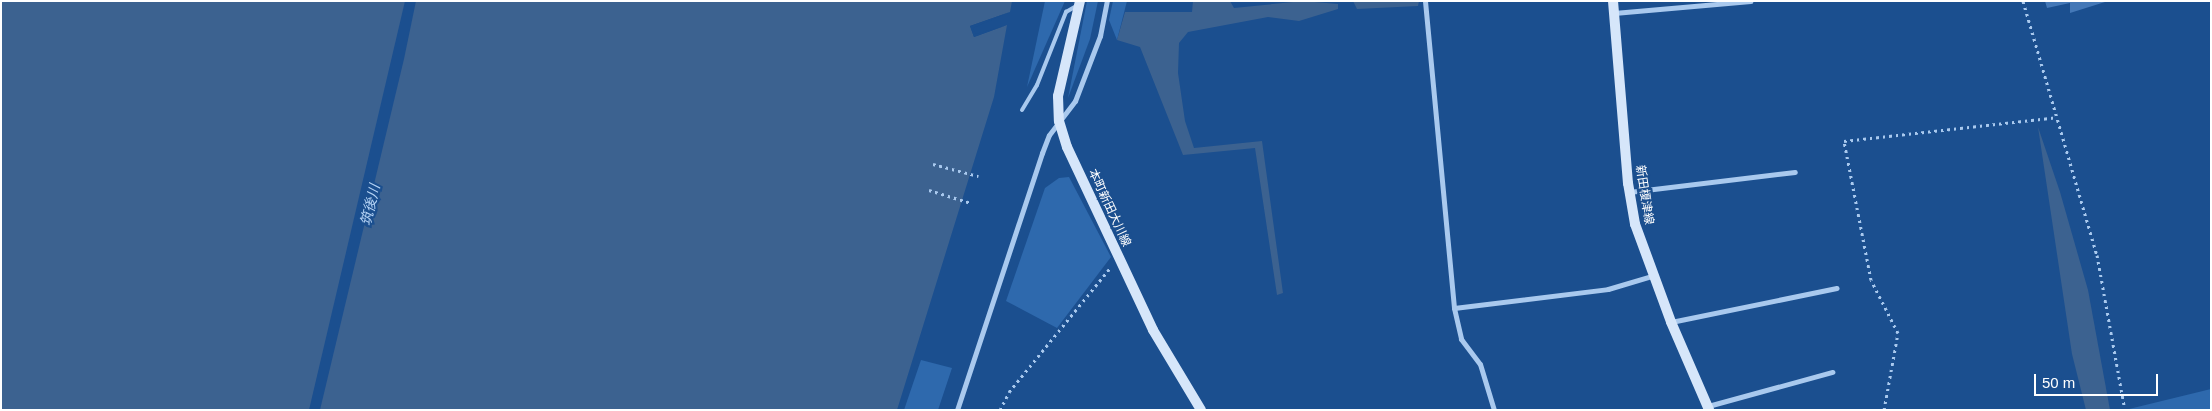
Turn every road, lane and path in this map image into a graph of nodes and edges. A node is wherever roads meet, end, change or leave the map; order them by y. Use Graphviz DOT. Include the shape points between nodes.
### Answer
graph roads {
  1 [pos="1107,1"];
  2 [pos="1425,1"];
  3 [pos="1613,1"];
  4 [pos="1750,1"];
  5 [pos="2023,1"];
  6 [pos="1080,2"];
  7 [pos="1613,14"];
  8 [pos="1022,110"];
  9 [pos="2057,116"];
  10 [pos="1059,122"];
  11 [pos="933,164"];
  12 [pos="1795,172"];
  13 [pos="978,176"];
  14 [pos="929,190"];
  15 [pos="1630,192"];
  16 [pos="971,203"];
  17 [pos="1120,260"];
  18 [pos="1652,276"];
  19 [pos="1837,288"];
  20 [pos="1454,308"];
  21 [pos="1670,322"];
  22 [pos="1832,372"];
  23 [pos="1708,408"];
  24 [pos="957,410"];
  25 [pos="1000,410"];
  26 [pos="1201,410"];
  27 [pos="1494,410"];
  28 [pos="1884,410"];
  29 [pos="2125,410"];
  1 -- 10 [label="street" via="1100,36 1075,101"];
  2 -- 20 [label="street"];
  3 -- 7 [label="main road, 新田榎津線"];
  4 -- 7 [label="street"];
  5 -- 9 [label="path"];
  6 -- 8 [label="lane" via="1066,12 1037,85"];
  6 -- 10 [label="main road, 本町新田大川線" via="1058,96"];
  7 -- 15 [label="main road, 新田榎津線"];
  9 -- 28 [label="path" via="1844,141 1871,280 1898,333"];
  9 -- 29 [label="path" via="2097,255"];
  10 -- 17 [label="main road, 本町新田大川線" via="1067,147"];
  10 -- 24 [label="street" via="1042,153"];
  11 -- 13 [label="path"];
  12 -- 15 [label="street"];
  14 -- 16 [label="path"];
  15 -- 18 [label="main road, 新田榎津線" via="1635,224"];
  17 -- 25 [label="path" via="1108,269 1028,369"];
  17 -- 26 [label="main road, 本町新田大川線" via="1153,330"];
  18 -- 20 [label="street" via="1608,289"];
  18 -- 21 [label="main road, 新田榎津線"];
  19 -- 21 [label="street"];
  20 -- 27 [label="street" via="1461,339 1480,364"];
  21 -- 23 [label="main road, 新田榎津線"];
  22 -- 23 [label="street"];
}
